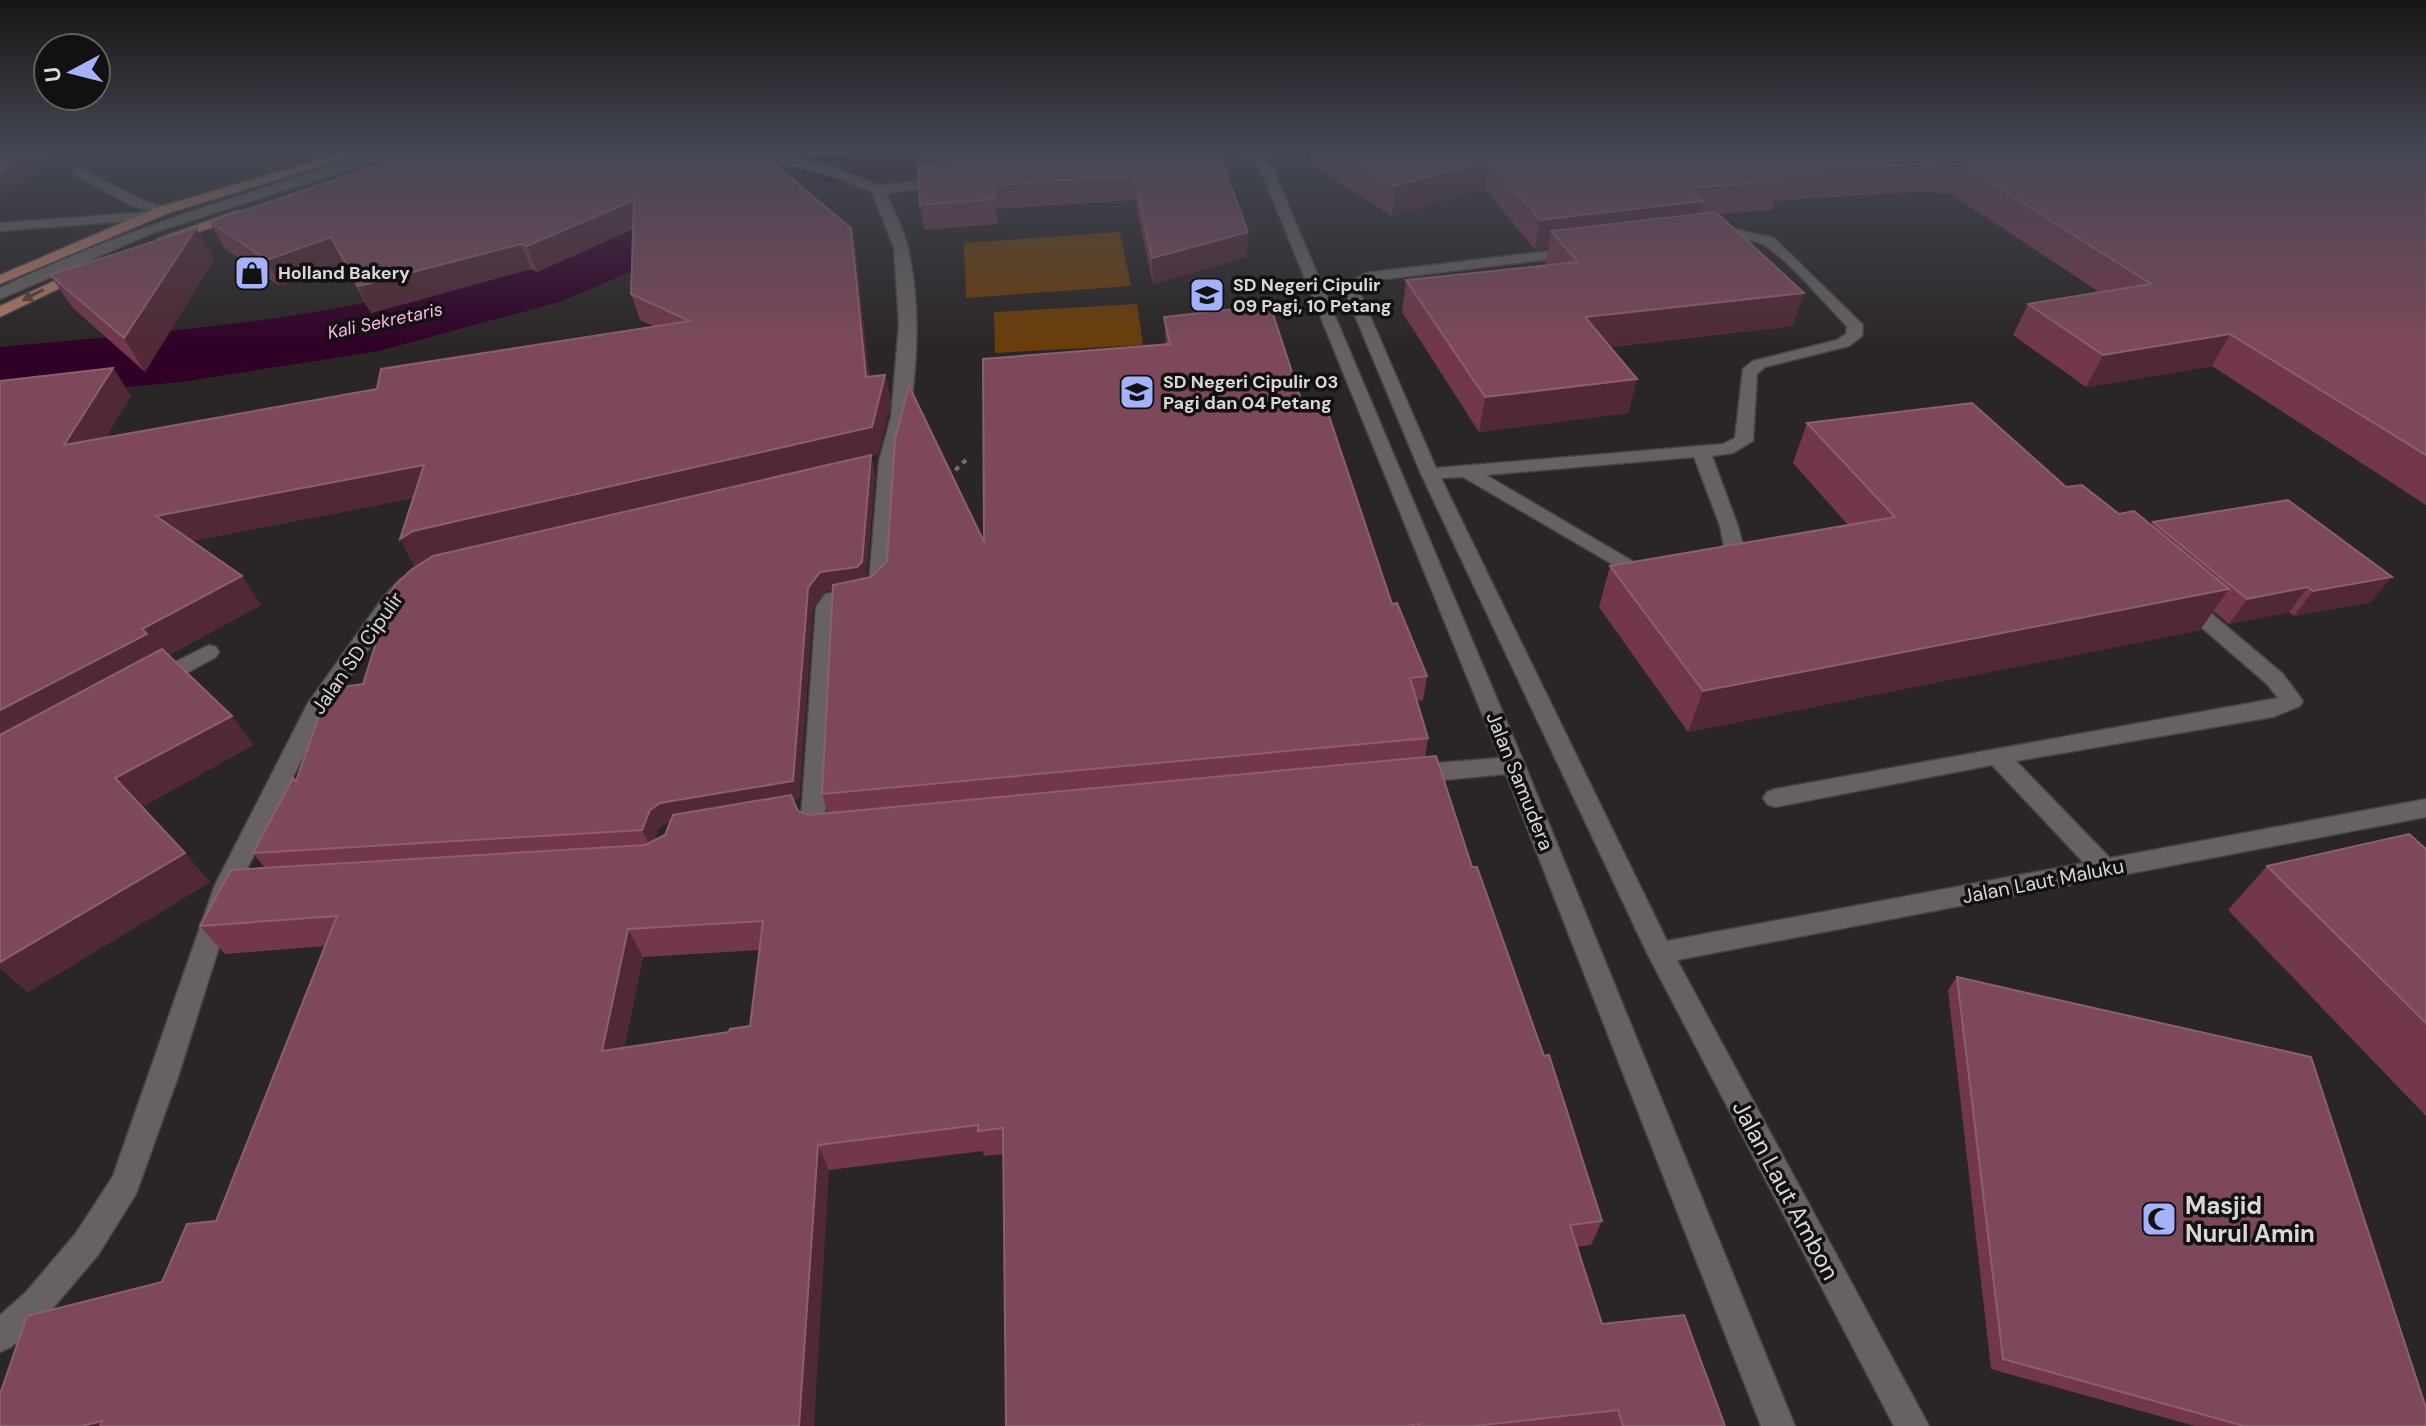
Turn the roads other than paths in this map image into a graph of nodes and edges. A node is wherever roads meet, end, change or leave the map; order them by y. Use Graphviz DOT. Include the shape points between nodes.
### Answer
graph roads {
  1 [pos="151,215"];
  2 [pos="193,215"];
  3 [pos="234,215"];
  4 [pos="888,215"];
  5 [pos="1286,215"];
  6 [pos="147,216"];
  7 [pos="0,227"];
  8 [pos="1702,237"];
  9 [pos="1592,250"];
  10 [pos="0,280"];
  11 [pos="0,294"];
  12 [pos="0,312"];
  13 [pos="1701,451"];
  14 [pos="888,461"];
  15 [pos="858,468"];
  16 [pos="1465,470"];
  17 [pos="1430,474"];
  18 [pos="1707,561"];
  19 [pos="1664,568"];
  20 [pos="426,571"];
  21 [pos="2166,586"];
  22 [pos="209,652"];
  23 [pos="139,690"];
  24 [pos="1997,756"];
  25 [pos="1514,765"];
  26 [pos="1388,777"];
  27 [pos="1775,798"];
  28 [pos="2426,808"];
  29 [pos="814,809"];
  30 [pos="784,814"];
  31 [pos="851,830"];
  32 [pos="2105,869"];
  33 [pos="257,885"];
  34 [pos="226,887"];
  35 [pos="1660,953"];
  36 [pos="0,1336"];
  37 [pos="1778,1426"];
  38 [pos="1912,1426"];
  1 -- 6 [label="main road"];
  2 -- 11 [label="street"];
  3 -- 12 [label="main road, one-way" via="131,250"];
  4 -- 14 [label="street" via="901,246 908,311 896,446"];
  5 -- 25 [label="street, Jalan Samudera"];
  6 -- 7 [label="street"];
  6 -- 10 [label="main road"];
  8 -- 13 [label="street" via="1734,233 1769,241 1855,325 1854,336 1843,343 1759,364 1749,372 1744,441"];
  9 -- 17 [label="street, Jalan Laut Ambon" via="1365,277 1350,287"];
  13 -- 16 [label="street"];
  13 -- 18 [label="street" via="1736,557"];
  14 -- 15 [label="street"];
  14 -- 29 [label="street" via="879,584 869,593 832,599 826,607"];
  16 -- 17 [label="street"];
  16 -- 19 [label="street" via="1636,572"];
  17 -- 35 [label="street, Jalan Laut Ambon"];
  20 -- 34 [label="street, Jalan SD Cipulir" via="391,601 316,708"];
  21 -- 24 [label="street" via="2275,679 2292,701 2273,709"];
  22 -- 23 [label="street"];
  24 -- 27 [label="street"];
  24 -- 32 [label="street"];
  25 -- 26 [label="street"];
  25 -- 37 [label="street, Jalan Samudera"];
  28 -- 32 [label="street, Jalan Laut Maluku"];
  29 -- 30 [label="street"];
  29 -- 31 [label="street" via="818,831"];
  32 -- 35 [label="street, Jalan Laut Maluku"];
  33 -- 34 [label="street"];
  34 -- 36 [label="street, Jalan SD Cipulir" via="125,1184 87,1244 37,1303"];
  35 -- 38 [label="street, Jalan Laut Ambon"];
}
